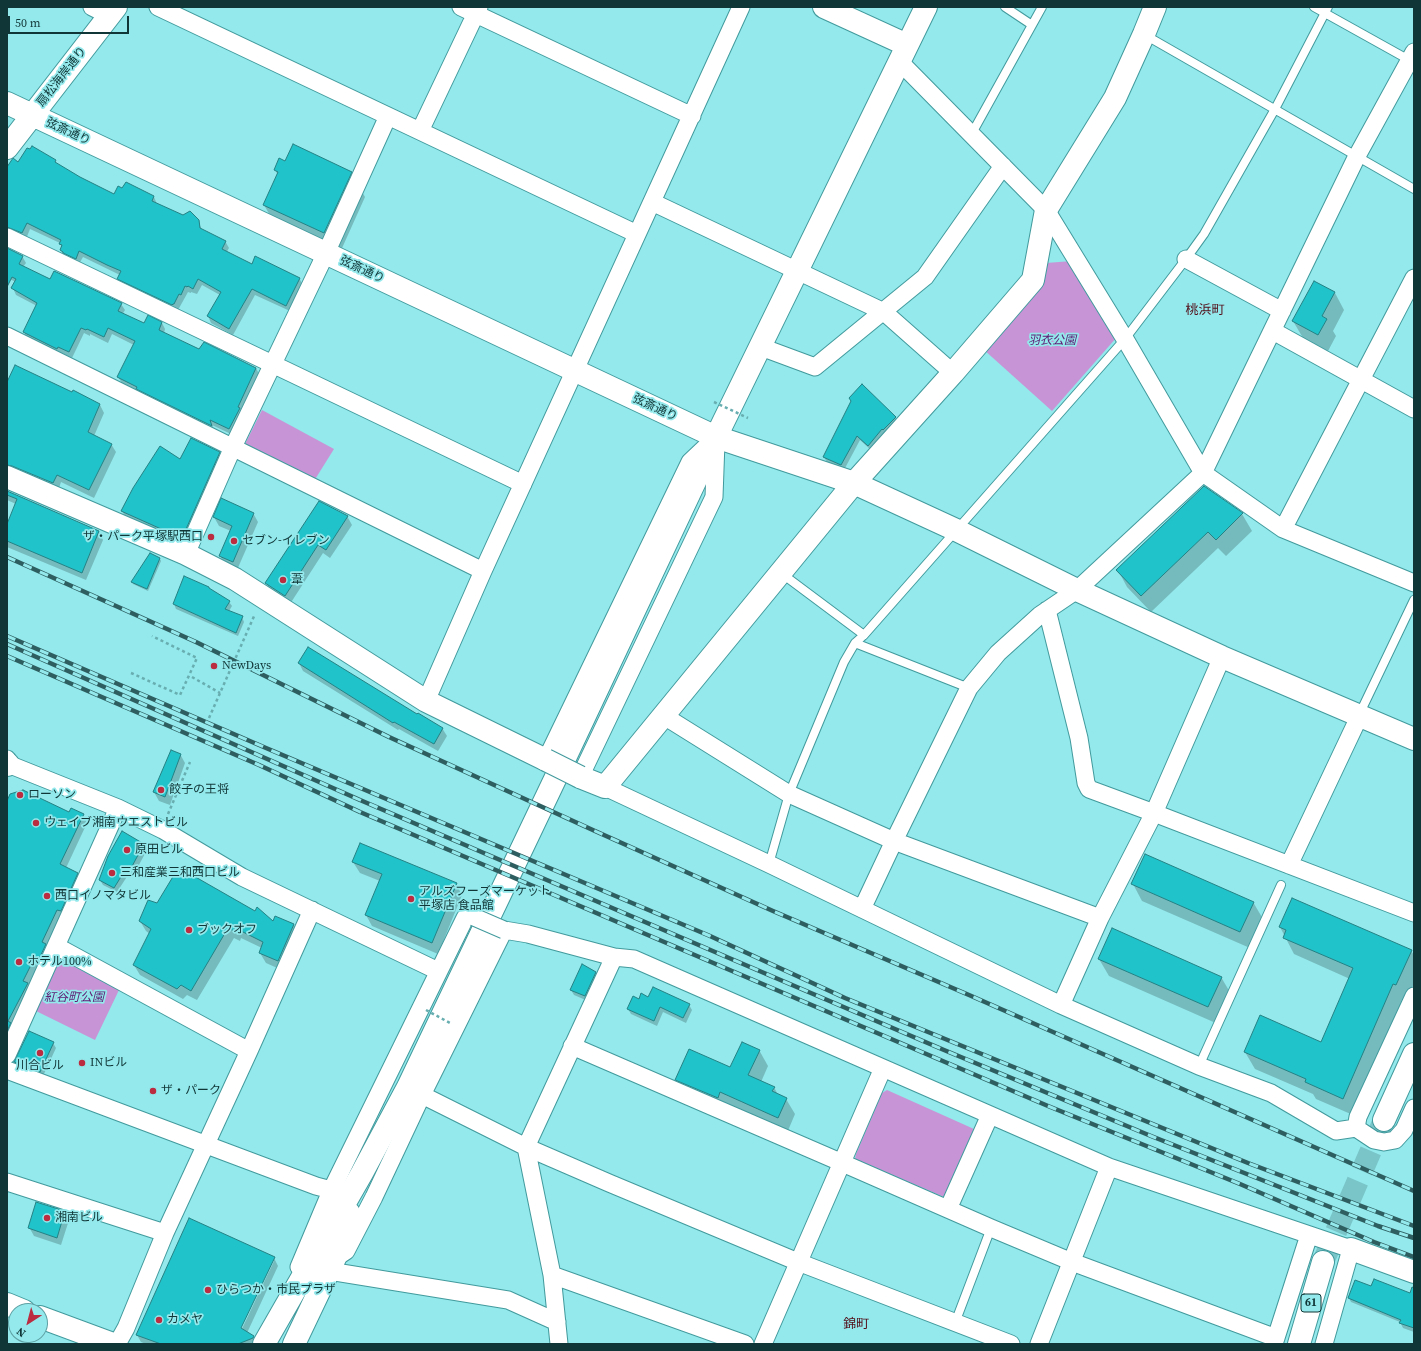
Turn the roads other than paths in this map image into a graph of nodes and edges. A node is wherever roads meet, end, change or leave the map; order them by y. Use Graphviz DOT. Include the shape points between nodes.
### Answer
graph roads {
  1 [pos="158,7"];
  2 [pos="741,7"];
  3 [pos="824,7"];
  4 [pos="926,7"];
  5 [pos="1005,7"];
  6 [pos="1042,7"];
  7 [pos="1155,7"];
  8 [pos="1314,7"];
  9 [pos="472,9"];
  10 [pos="106,10"];
  11 [pos="1326,10"];
  12 [pos="1032,25"];
  13 [pos="1144,34"];
  14 [pos="903,53"];
  15 [pos="1413,58"];
  16 [pos="7,103"];
  17 [pos="1275,109"];
  18 [pos="32,115"];
  19 [pos="388,116"];
  20 [pos="692,116"];
  21 [pos="420,131"];
  22 [pos="971,135"];
  23 [pos="7,148"];
  24 [pos="1358,156"];
  25 [pos="1003,166"];
  26 [pos="1414,189"];
  27 [pos="652,202"];
  28 [pos="1046,210"];
  29 [pos="637,234"];
  30 [pos="7,236"];
  31 [pos="326,253"];
  32 [pos="1186,259"];
  33 [pos="798,270"];
  34 [pos="1414,278"];
  35 [pos="1282,311"];
  36 [pos="884,312"];
  37 [pos="1272,331"];
  38 [pos="7,336"];
  39 [pos="1125,339"];
  40 [pos="761,347"];
  41 [pos="272,364"];
  42 [pos="574,371"];
  43 [pos="953,373"];
  44 [pos="1361,379"];
  45 [pos="1414,409"];
  46 [pos="716,437"];
  47 [pos="233,447"];
  48 [pos="1203,473"];
  49 [pos="7,477"];
  50 [pos="854,483"];
  51 [pos="523,484"];
  52 [pos="1282,529"];
  53 [pos="956,530"];
  54 [pos="186,554"];
  55 [pos="483,571"];
  56 [pos="780,573"];
  57 [pos="1414,584"];
  58 [pos="1077,590"];
  59 [pos="1414,600"];
  60 [pos="1047,610"];
  61 [pos="864,635"];
  62 [pos="855,643"];
  63 [pos="1222,658"];
  64 [pos="969,688"];
  65 [pos="426,700"];
  66 [pos="664,716"];
  67 [pos="1359,717"];
  68 [pos="1414,739"];
  69 [pos="546,760"];
  70 [pos="8,763"];
  71 [pos="580,777"];
  72 [pos="605,787"];
  73 [pos="789,794"];
  74 [pos="118,808"];
  75 [pos="1154,813"];
  76 [pos="894,841"];
  77 [pos="770,864"];
  78 [pos="1289,865"];
  79 [pos="1281,885"];
  80 [pos="862,909"];
  81 [pos="312,910"];
  82 [pos="1414,913"];
  83 [pos="1100,918"];
  84 [pos="504,930"];
  85 [pos="56,946"];
  86 [pos="614,957"];
  87 [pos="438,971"];
  88 [pos="1414,996"];
  89 [pos="1061,1005"];
  90 [pos="572,1046"];
  91 [pos="249,1051"];
  92 [pos="1414,1054"];
  93 [pos="7,1055"];
  94 [pos="1199,1066"];
  95 [pos="883,1068"];
  96 [pos="7,1070"];
  97 [pos="422,1095"];
  98 [pos="1414,1108"];
  99 [pos="990,1115"];
  100 [pos="1384,1120"];
  101 [pos="1356,1128"];
  102 [pos="205,1146"];
  103 [pos="526,1147"];
  104 [pos="842,1162"];
  105 [pos="1109,1167"];
  106 [pos="362,1174"];
  107 [pos="7,1182"];
  108 [pos="331,1191"];
  109 [pos="948,1209"];
  110 [pos="991,1228"];
  111 [pos="165,1233"];
  112 [pos="1309,1235"];
  113 [pos="1351,1249"];
  114 [pos="798,1262"];
  115 [pos="1072,1262"];
  116 [pos="1323,1262"];
  117 [pos="332,1265"];
  118 [pos="1414,1272"];
  119 [pos="552,1275"];
  120 [pos="48,1320"];
  121 [pos="557,1322"];
  122 [pos="955,1323"];
  123 [pos="274,1325"];
  124 [pos="1275,1341"];
  125 [pos="113,1344"];
  126 [pos="117,1344"];
  127 [pos="264,1344"];
  128 [pos="294,1344"];
  129 [pos="559,1344"];
  130 [pos="745,1344"];
  131 [pos="763,1344"];
  132 [pos="1011,1344"];
  133 [pos="1039,1344"];
  134 [pos="1299,1344"];
  135 [pos="1324,1344"];
  1 -- 19 [label="street"];
  2 -- 20 [label="street"];
  3 -- 14 [label="street"];
  4 -- 14 [label="street"];
  5 -- 12 [label="lane"];
  6 -- 12 [label="lane"];
  7 -- 13 [label="street"];
  8 -- 11 [label="lane"];
  9 -- 20 [label="street"];
  9 -- 21 [label="street"];
  10 -- 18 [label="street, 扇松海岸通り"];
  11 -- 15 [label="lane"];
  11 -- 17 [label="lane"];
  12 -- 22 [label="lane"];
  13 -- 17 [label="lane"];
  13 -- 28 [label="street" via="1115,98"];
  14 -- 22 [label="street"];
  14 -- 33 [label="street"];
  15 -- 24 [label="street"];
  16 -- 18 [label="street, 弦斎通り"];
  17 -- 24 [label="lane"];
  17 -- 32 [label="lane" via="1204,234"];
  18 -- 23 [label="street, 扇松海岸通り"];
  18 -- 31 [label="street, 弦斎通り"];
  19 -- 21 [label="street"];
  19 -- 31 [label="street"];
  20 -- 27 [label="street"];
  21 -- 29 [label="street"];
  22 -- 25 [label="street"];
  24 -- 26 [label="lane"];
  24 -- 35 [label="street"];
  25 -- 28 [label="street"];
  25 -- 36 [label="street" via="925,276"];
  27 -- 29 [label="street"];
  27 -- 33 [label="street"];
  28 -- 39 [label="street"];
  28 -- 43 [label="street" via="1033,280"];
  29 -- 42 [label="street"];
  30 -- 41 [label="street"];
  31 -- 41 [label="street"];
  31 -- 42 [label="street, 弦斎通り"];
  32 -- 35 [label="street"];
  32 -- 39 [label="lane"];
  33 -- 36 [label="street"];
  33 -- 40 [label="street"];
  34 -- 44 [label="street"];
  35 -- 37 [label="street"];
  36 -- 40 [label="street" via="815,367"];
  36 -- 43 [label="street"];
  37 -- 44 [label="street"];
  37 -- 48 [label="street"];
  38 -- 47 [label="street"];
  39 -- 48 [label="street"];
  39 -- 53 [label="lane"];
  40 -- 46 [label="street"];
  41 -- 47 [label="street"];
  41 -- 51 [label="street"];
  42 -- 46 [label="street, 弦斎通り"];
  42 -- 51 [label="street"];
  43 -- 50 [label="street"];
  44 -- 45 [label="street"];
  44 -- 52 [label="street"];
  46 -- 50 [label="street, 弦斎通り"];
  46 -- 69 [label="street" via="690,462"];
  46 -- 71 [label="street" via="714,497"];
  46 -- 106 [label="street" via="411,1080"];
  47 -- 54 [label="street"];
  47 -- 55 [label="street"];
  48 -- 52 [label="street"];
  48 -- 58 [label="street"];
  49 -- 54 [label="street"];
  50 -- 53 [label="street, 弦斎通り"];
  50 -- 56 [label="street"];
  51 -- 55 [label="street"];
  52 -- 57 [label="street"];
  53 -- 58 [label="street, 弦斎通り"];
  53 -- 61 [label="lane"];
  54 -- 65 [label="street" via="235,579"];
  55 -- 65 [label="street"];
  56 -- 61 [label="lane"];
  56 -- 66 [label="street"];
  58 -- 60 [label="street"];
  58 -- 63 [label="street, 弦斎通り"];
  59 -- 67 [label="lane"];
  60 -- 64 [label="street" via="998,653"];
  60 -- 75 [label="street" via="1080,738 1086,783 1090,789"];
  61 -- 62 [label="lane"];
  62 -- 64 [label="lane"];
  62 -- 73 [label="lane" via="844,662"];
  63 -- 67 [label="street, 弦斎通り"];
  63 -- 75 [label="street"];
  64 -- 76 [label="street"];
  65 -- 69 [label="street"];
  66 -- 72 [label="street"];
  66 -- 73 [label="street"];
  67 -- 68 [label="street, 弦斎通り"];
  67 -- 78 [label="street"];
  69 -- 71 [label="street, bridge"];
  70 -- 74 [label="street"];
  71 -- 72 [label="street"];
  72 -- 77 [label="street"];
  73 -- 76 [label="street"];
  73 -- 77 [label="lane"];
  74 -- 81 [label="street" via="163,830 242,877"];
  74 -- 85 [label="street"];
  75 -- 78 [label="street"];
  75 -- 83 [label="street"];
  76 -- 80 [label="street"];
  76 -- 83 [label="street"];
  77 -- 80 [label="street"];
  78 -- 82 [label="street"];
  79 -- 94 [label="lane"];
  80 -- 89 [label="street"];
  81 -- 87 [label="street"];
  81 -- 91 [label="street"];
  83 -- 89 [label="street"];
  84 -- 86 [label="street"];
  84 -- 87 [label="street, bridge" via="474,917 465,918"];
  84 -- 97 [label="street"];
  85 -- 91 [label="street"];
  85 -- 93 [label="street"];
  86 -- 90 [label="street"];
  86 -- 95 [label="street" via="634,959"];
  87 -- 108 [label="street"];
  88 -- 101 [label="street" via="1358,1117"];
  89 -- 94 [label="street"];
  90 -- 103 [label="street"];
  90 -- 104 [label="street"];
  91 -- 102 [label="street"];
  92 -- 100 [label="street"];
  94 -- 101 [label="street" via="1271,1093 1336,1131"];
  95 -- 99 [label="street"];
  95 -- 104 [label="street"];
  96 -- 102 [label="street"];
  97 -- 103 [label="street"];
  97 -- 117 [label="street" via="346,1251"];
  98 -- 101 [label="street" via="1404,1130 1395,1140 1374,1140"];
  99 -- 105 [label="street"];
  99 -- 109 [label="street"];
  102 -- 108 [label="street"];
  102 -- 111 [label="street"];
  103 -- 114 [label="street"];
  103 -- 119 [label="street"];
  104 -- 109 [label="street"];
  104 -- 114 [label="street"];
  105 -- 112 [label="street"];
  105 -- 115 [label="street"];
  106 -- 108 [label="street" via="338,1191"];
  106 -- 117 [label="street"];
  106 -- 123 [label="street"];
  107 -- 111 [label="street"];
  108 -- 123 [label="street"];
  109 -- 110 [label="street"];
  110 -- 115 [label="street"];
  110 -- 122 [label="lane"];
  111 -- 126 [label="street"];
  112 -- 113 [label="street"];
  112 -- 124 [label="street"];
  113 -- 118 [label="street"];
  113 -- 135 [label="street"];
  114 -- 122 [label="street"];
  114 -- 131 [label="street"];
  115 -- 124 [label="street"];
  115 -- 133 [label="street"];
  116 -- 134 [label="street, 61"];
  117 -- 121 [label="street" via="508,1300"];
  117 -- 128 [label="street"];
  119 -- 121 [label="street"];
  119 -- 130 [label="street"];
  120 -- 125 [label="street"];
  121 -- 129 [label="street"];
  122 -- 132 [label="street"];
  123 -- 127 [label="street"];
}
